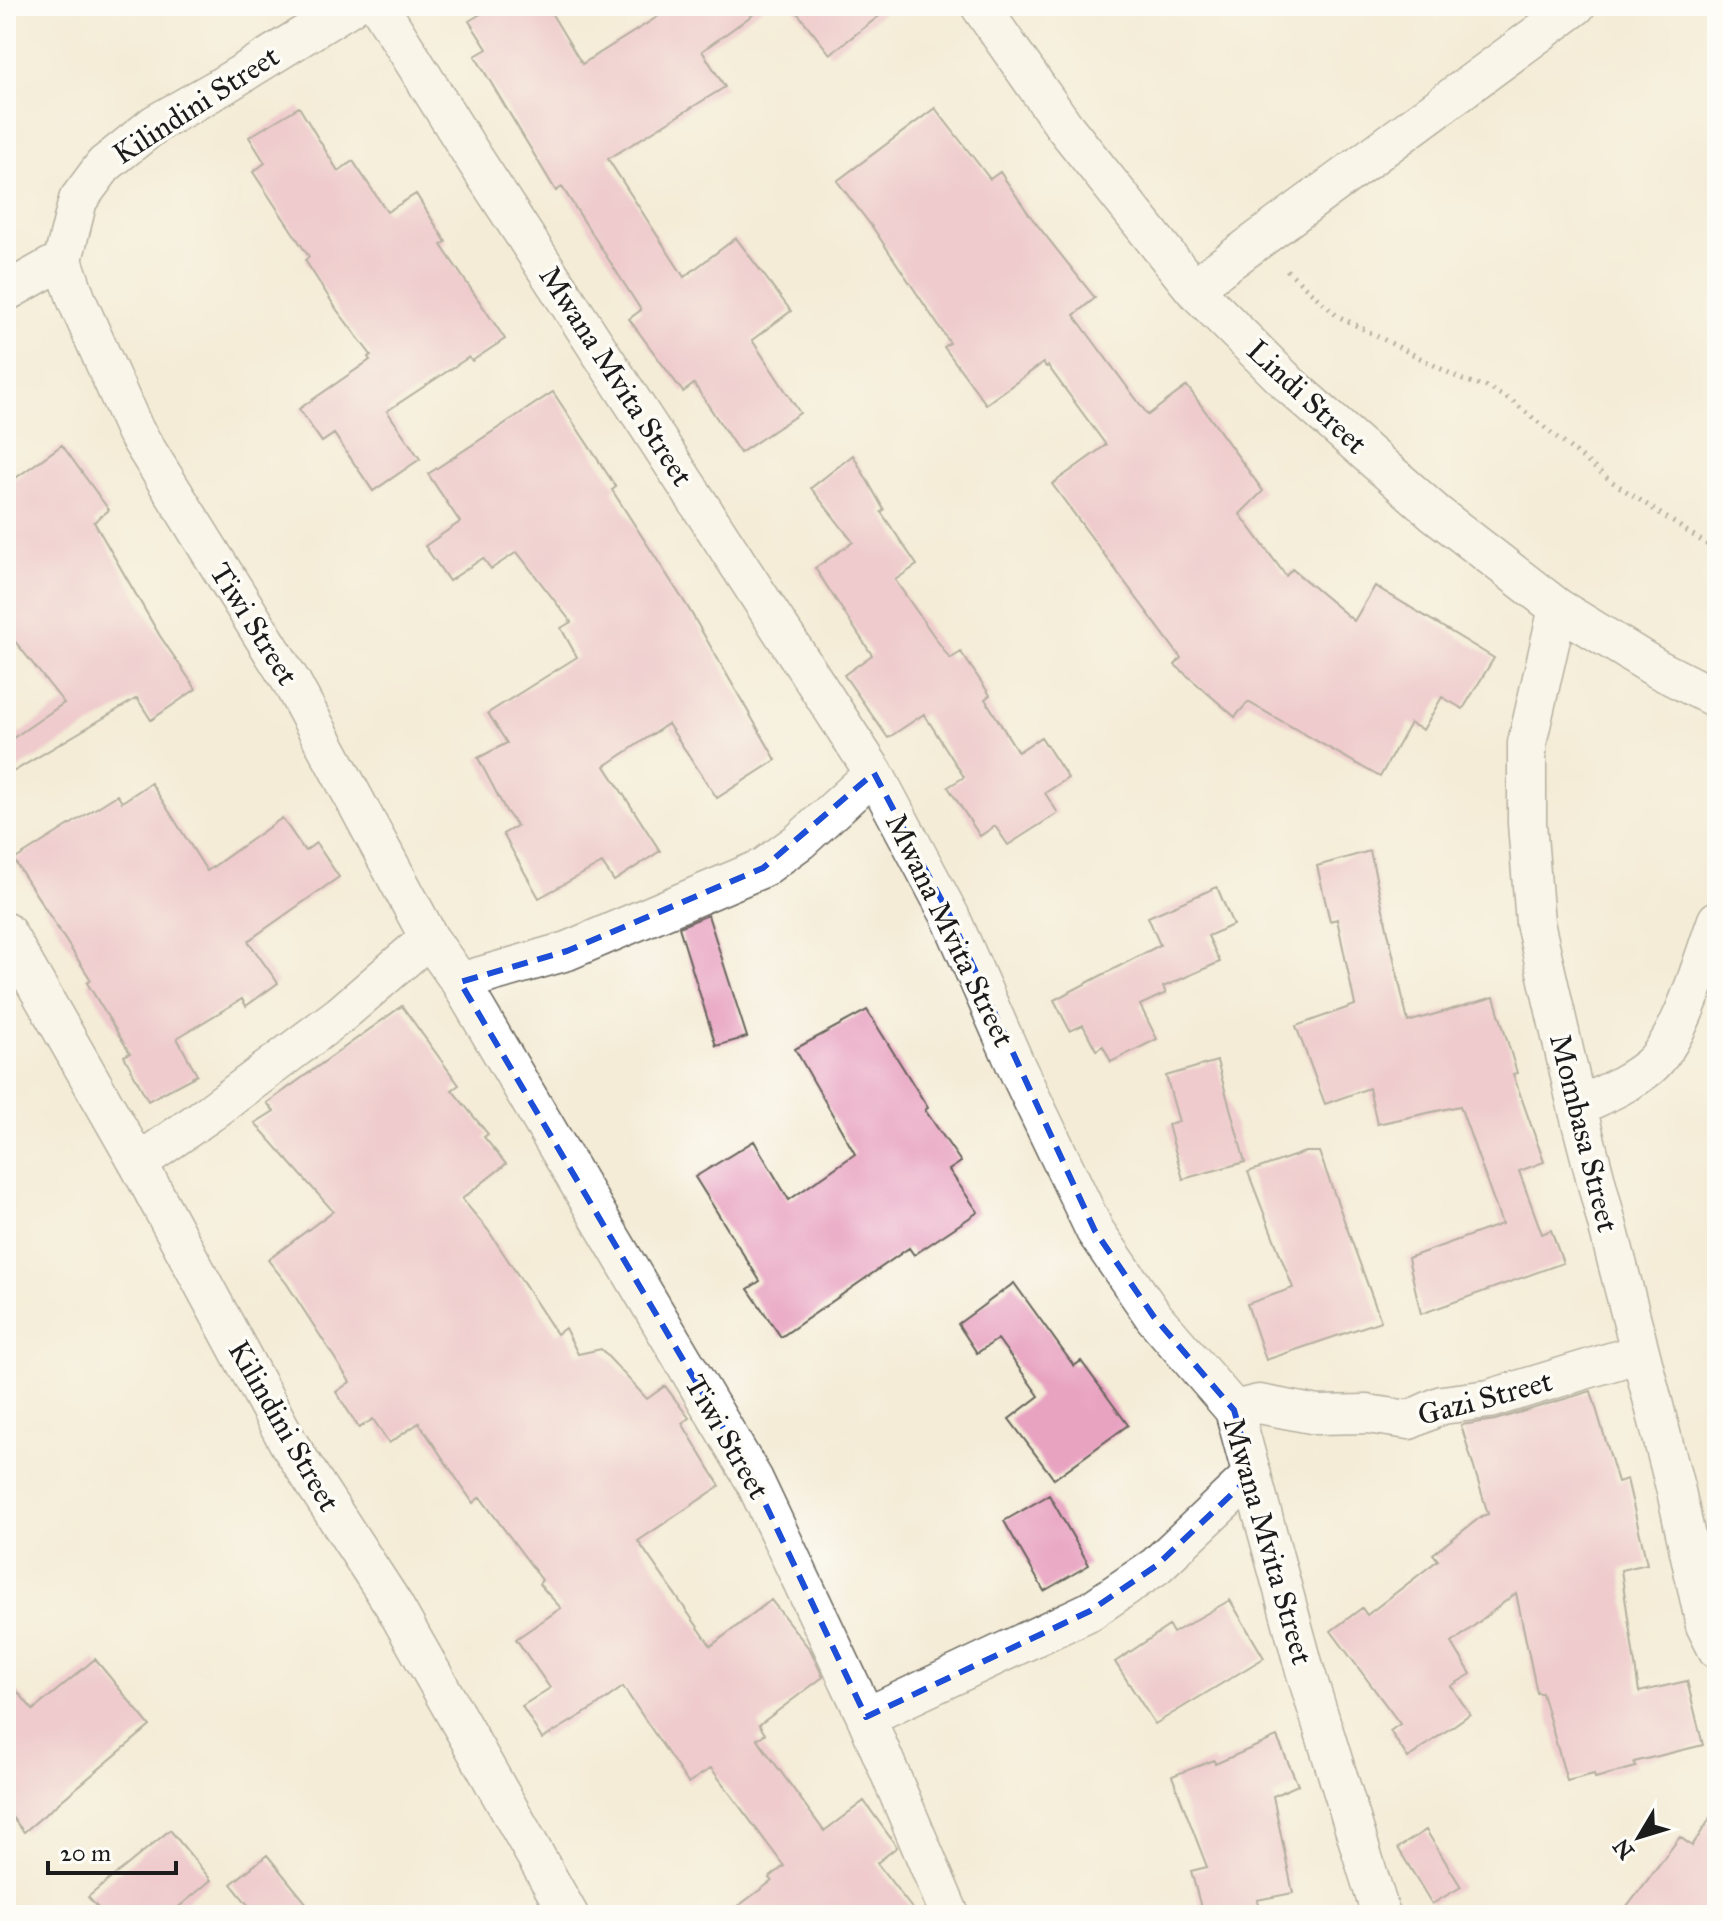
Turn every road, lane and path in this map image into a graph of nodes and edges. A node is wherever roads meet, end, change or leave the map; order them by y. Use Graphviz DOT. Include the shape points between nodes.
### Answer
graph roads {
  1 [pos="351,6"];
  2 [pos="379,6"];
  3 [pos="980,6"];
  4 [pos="1576,6"];
  5 [pos="1257,243"];
  6 [pos="63,260"];
  7 [pos="1193,288"];
  8 [pos="6,292"];
  9 [pos="1717,551"];
  10 [pos="1558,608"];
  11 [pos="1717,699"];
  12 [pos="874,773"];
  13 [pos="1717,920"];
  14 [pos="6,932"];
  15 [pos="429,938"];
  16 [pos="460,982"];
  17 [pos="1577,1107"];
  18 [pos="138,1163"];
  19 [pos="1640,1353"];
  20 [pos="1234,1410"];
  21 [pos="1252,1475"];
  22 [pos="1717,1649"];
  23 [pos="866,1717"];
  24 [pos="569,1915"];
  25 [pos="950,1915"];
  26 [pos="1381,1915"];
  1 -- 6 [label="street, Kilindini Street" via="155,124 104,165 78,200"];
  2 -- 12 [label="street, Mwana Mvita Street"];
  3 -- 7 [label="street, Lindi Street" via="1064,126"];
  4 -- 5 [label="street"];
  5 -- 7 [label="street"];
  5 -- 9 [label="path" via="1336,315 1512,401 1611,481"];
  6 -- 8 [label="street"];
  6 -- 15 [label="street, Tiwi Street" via="135,431 292,683"];
  7 -- 10 [label="street, Lindi Street" via="1292,387 1435,513"];
  10 -- 11 [label="street, Lindi Street"];
  10 -- 17 [label="street, Mombasa Street" via="1527,743 1527,823 1535,923"];
  12 -- 16 [label="street" via="763,868 567,951"];
  12 -- 20 [label="street, Mwana Mvita Street" via="950,916 1095,1231 1154,1317"];
  13 -- 17 [label="street" via="1665,1050 1623,1084"];
  14 -- 18 [label="street, Kilindini Street"];
  15 -- 16 [label="street, Tiwi Street"];
  15 -- 18 [label="street" via="340,1015"];
  16 -- 23 [label="street, Tiwi Street" via="754,1480"];
  17 -- 19 [label="street, Mombasa Street"];
  18 -- 24 [label="street, Kilindini Street" via="289,1444 393,1604"];
  19 -- 20 [label="street, Gazi Street" via="1489,1399 1442,1405 1409,1420 1317,1415 1259,1404"];
  19 -- 22 [label="street, Mombasa Street" via="1705,1625"];
  20 -- 21 [label="street, Mwana Mvita Street"];
  21 -- 23 [label="street" via="1156,1566 1090,1611"];
  21 -- 26 [label="street, Mwana Mvita Street" via="1304,1667"];
  23 -- 25 [label="street, Tiwi Street"];
}
